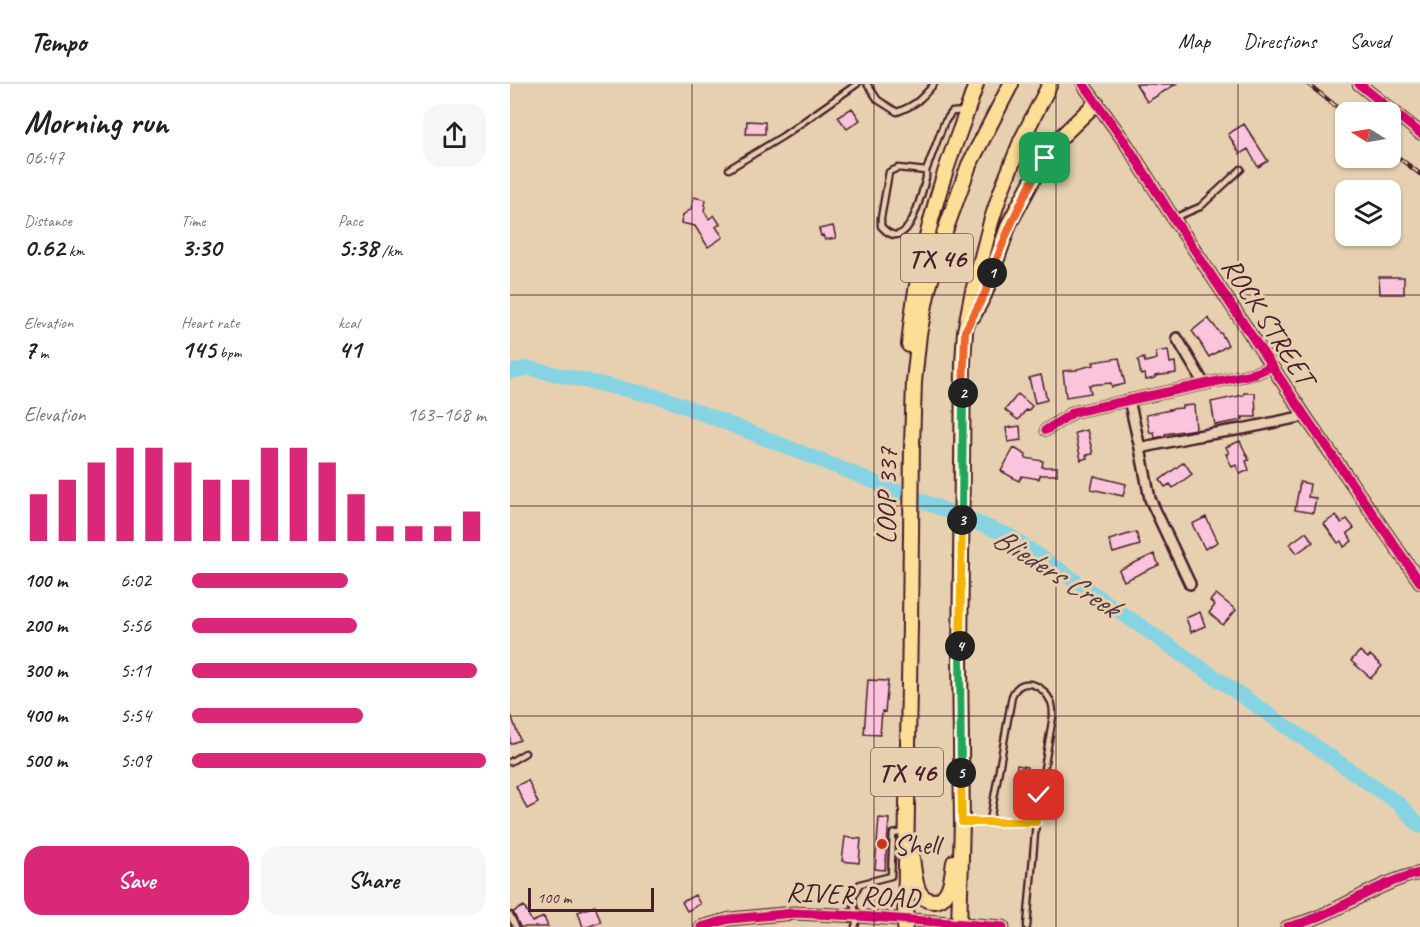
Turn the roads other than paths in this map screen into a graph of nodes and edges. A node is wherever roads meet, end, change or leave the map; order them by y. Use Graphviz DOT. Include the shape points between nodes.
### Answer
graph roads {
  1 [pos="857,84"];
  2 [pos="867,84"];
  3 [pos="934,84"];
  4 [pos="976,84"];
  5 [pos="1011,84"];
  6 [pos="1083,84"];
  7 [pos="1359,84"];
  8 [pos="1049,85"];
  9 [pos="1096,103"];
  10 [pos="968,110"];
  11 [pos="1420,133"];
  12 [pos="1241,168"];
  13 [pos="729,169"];
  14 [pos="926,171"];
  15 [pos="1174,218"];
  16 [pos="965,331"];
  17 [pos="1178,338"];
  18 [pos="1272,366"];
  19 [pos="1204,384"];
  20 [pos="1129,400"];
  21 [pos="1305,416"];
  22 [pos="1046,430"];
  23 [pos="912,445"];
  24 [pos="1140,448"];
  25 [pos="1420,582"];
  26 [pos="1190,584"];
  27 [pos="525,753"];
  28 [pos="510,762"];
  29 [pos="990,821"];
  30 [pos="962,822"];
  31 [pos="1036,822"];
  32 [pos="906,832"];
  33 [pos="899,865"];
  34 [pos="1420,873"];
  35 [pos="510,915"];
  36 [pos="856,921"];
  37 [pos="905,923"];
  38 [pos="959,925"];
  39 [pos="516,927"];
  40 [pos="701,927"];
  41 [pos="1003,927"];
  42 [pos="1028,927"];
  43 [pos="1288,927"];
  1 -- 13 [label="lane"];
  2 -- 3 [label="lane" via="878,100 897,112 920,101"];
  4 -- 10 [label="main road"];
  5 -- 23 [label="main road, LOOP 337 / TX 46" via="969,165 928,290 914,382"];
  6 -- 9 [label="street, ROCK STREET"];
  7 -- 11 [label="street"];
  8 -- 16 [label="main road, TX 46" via="1000,194"];
  9 -- 15 [label="street, ROCK STREET"];
  9 -- 16 [label="main road" via="1045,158 1009,224 985,293"];
  10 -- 14 [label="lane" via="952,112 944,123"];
  10 -- 23 [label="main road" via="932,217 911,320 907,367"];
  12 -- 15 [label="lane" via="1200,207"];
  14 -- 14 [label="lane" via="898,168 889,172 880,218 881,226 891,235 903,232 913,221"];
  15 -- 18 [label="street, ROCK STREET"];
  16 -- 30 [label="main road, TX 46"];
  17 -- 19 [label="street"];
  18 -- 19 [label="street"];
  18 -- 21 [label="street, ROCK STREET"];
  19 -- 20 [label="street"];
  20 -- 22 [label="street" via="1074,412"];
  20 -- 24 [label="street"];
  21 -- 24 [label="street"];
  21 -- 25 [label="street, ROCK STREET"];
  23 -- 32 [label="main road, LOOP 337 / TX 46"];
  24 -- 26 [label="street" via="1150,499"];
  27 -- 28 [label="lane"];
  29 -- 30 [label="lane"];
  29 -- 31 [label="lane"];
  29 -- 31 [label="lane" via="1012,696 1015,688 1025,683 1047,694 1053,709"];
  30 -- 32 [label="main road" via="947,894 935,901 922,897 918,888"];
  30 -- 38 [label="main road, TX 46"];
  31 -- 42 [label="lane"];
  32 -- 33 [label="main road, LOOP 337 / TX 46"];
  33 -- 36 [label="lane" via="891,876 860,884 854,892"];
  33 -- 37 [label="main road, LOOP 337 / TX 46"];
  34 -- 43 [label="street"];
  35 -- 39 [label="lane"];
  36 -- 37 [label="street, RIVER ROAD"];
  36 -- 40 [label="street, RIVER ROAD" via="794,913 730,919"];
  37 -- 38 [label="street, RIVER ROAD"];
  38 -- 41 [label="street, RIVER ROAD"];
}
